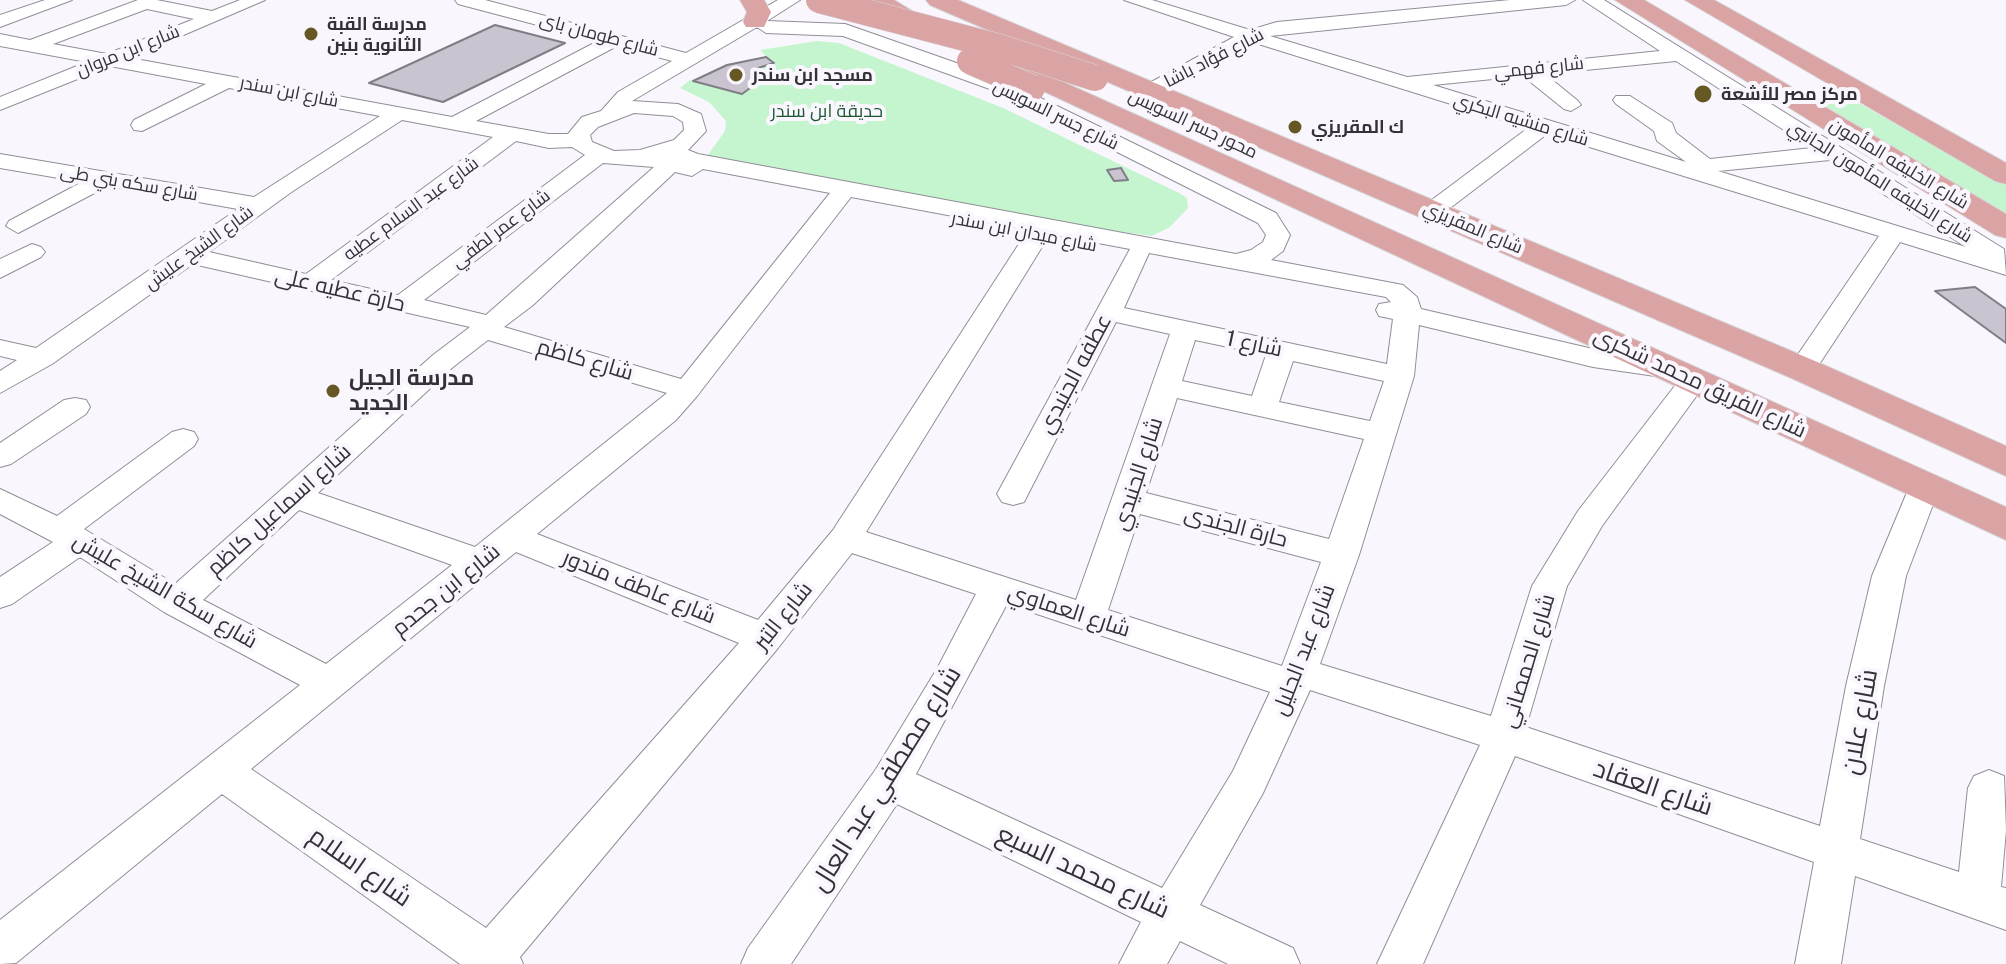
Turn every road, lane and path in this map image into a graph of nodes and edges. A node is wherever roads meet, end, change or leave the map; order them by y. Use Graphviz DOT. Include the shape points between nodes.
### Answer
graph roads {
  1 [pos="63,0"];
  2 [pos="256,0"];
  3 [pos="464,0"];
  4 [pos="789,0"];
  5 [pos="817,0"];
  6 [pos="854,0"];
  7 [pos="938,0"];
  8 [pos="1361,0"];
  9 [pos="1566,0"];
  10 [pos="1592,0"];
  11 [pos="1627,0"];
  12 [pos="1697,0"];
  13 [pos="1145,1"];
  14 [pos="889,7"];
  15 [pos="109,16"];
  16 [pos="758,16"];
  17 [pos="213,17"];
  18 [pos="1381,17"];
  19 [pos="0,21"];
  20 [pos="179,30"];
  21 [pos="1250,36"];
  22 [pos="616,39"];
  23 [pos="0,40"];
  24 [pos="33,45"];
  25 [pos="1679,55"];
  26 [pos="110,58"];
  27 [pos="688,59"];
  28 [pos="1527,70"];
  29 [pos="228,81"];
  30 [pos="1399,82"];
  31 [pos="1844,84"];
  32 [pos="1149,91"];
  33 [pos="1785,94"];
  34 [pos="1623,100"];
  35 [pos="0,104"];
  36 [pos="1571,105"];
  37 [pos="653,106"];
  38 [pos="611,112"];
  39 [pos="399,113"];
  40 [pos="454,124"];
  41 [pos="142,125"];
  42 [pos="1542,127"];
  43 [pos="512,134"];
  44 [pos="579,140"];
  45 [pos="1834,153"];
  46 [pos="599,155"];
  47 [pos="660,157"];
  48 [pos="0,161"];
  49 [pos="1706,166"];
  50 [pos="1680,169"];
  51 [pos="2006,175"];
  52 [pos="104,179"];
  53 [pos="843,192"];
  54 [pos="259,205"];
  55 [pos="1433,210"];
  56 [pos="1963,218"];
  57 [pos="18,226"];
  58 [pos="2006,228"];
  59 [pos="1038,234"];
  60 [pos="1901,237"];
  61 [pos="1394,242"];
  62 [pos="32,252"];
  63 [pos="188,255"];
  64 [pos="1138,255"];
  65 [pos="1238,261"];
  66 [pos="2006,261"];
  67 [pos="1560,265"];
  68 [pos="2006,267"];
  69 [pos="0,270"];
  70 [pos="310,283"];
  71 [pos="402,304"];
  72 [pos="1107,312"];
  73 [pos="1406,313"];
  74 [pos="488,327"];
  75 [pos="1185,329"];
  76 [pos="0,348"];
  77 [pos="1282,350"];
  78 [pos="42,358"];
  79 [pos="1802,369"];
  80 [pos="1681,374"];
  81 [pos="1400,376"];
  82 [pos="0,384"];
  83 [pos="1166,387"];
  84 [pos="687,390"];
  85 [pos="75,407"];
  86 [pos="1263,407"];
  87 [pos="1380,433"];
  88 [pos="183,439"];
  89 [pos="0,457"];
  90 [pos="2006,462"];
  91 [pos="1924,486"];
  92 [pos="1013,494"];
  93 [pos="293,496"];
  94 [pos="0,500"];
  95 [pos="1130,500"];
  96 [pos="2006,525"];
  97 [pos="69,536"];
  98 [pos="512,537"];
  99 [pos="845,538"];
  100 [pos="1342,555"];
  101 [pos="481,562"];
  102 [pos="997,588"];
  103 [pos="0,595"];
  104 [pos="177,603"];
  105 [pos="1088,618"];
  106 [pos="765,638"];
  107 [pos="1296,678"];
  108 [pos="330,683"];
  109 [pos="1504,736"];
  110 [pos="220,770"];
  111 [pos="890,781"];
  112 [pos="1989,788"];
  113 [pos="1839,851"];
  114 [pos="1992,904"];
  115 [pos="1171,914"];
  116 [pos="0,948"];
  117 [pos="490,962"];
  118 [pos="764,964"];
  119 [pos="1142,964"];
  120 [pos="1277,964"];
  121 [pos="1400,964"];
  122 [pos="1818,964"];
  1 -- 19 [label="street"];
  2 -- 17 [label="street, شارع ابن مروان"];
  3 -- 22 [label="street, شارع طومان باى"];
  4 -- 16 [label="street"];
  4 -- 61 [label="main road, محور جسر السويس, bridge" via="938,48 1303,217"];
  5 -- 16 [label="street"];
  5 -- 67 [label="main road, محور جسر السويس, bridge" via="1021,53 1095,78 1396,219 1460,242"];
  6 -- 14 [label="street"];
  7 -- 14 [label="main road"];
  7 -- 32 [label="main road, شارع المقريزي"];
  8 -- 18 [label="street"];
  9 -- 18 [label="street, شارع فؤاد باشا"];
  10 -- 25 [label="street, شارع الخليفه المأمون الجانبي"];
  11 -- 33 [label="main road, شارع الخليفه المأمون"];
  12 -- 31 [label="main road, شارع الخليفه المأمون"];
  13 -- 21 [label="street, شارع منشيه البكري"];
  14 -- 61 [label="main road"];
  15 -- 17 [label="street" via="154,3"];
  15 -- 20 [label="street"];
  15 -- 24 [label="street"];
  16 -- 27 [label="street"];
  16 -- 37 [label="street" via="659,92"];
  16 -- 65 [label="street, شارع جسر السويس" via="845,30 1005,88 1267,218 1278,235 1274,246"];
  17 -- 20 [label="street, شارع ابن مروان"];
  18 -- 21 [label="street, شارع فؤاد باشا" via="1288,26"];
  20 -- 26 [label="street, شارع ابن مروان"];
  21 -- 30 [label="street, شارع منشيه البكري"];
  21 -- 32 [label="street, شارع فؤاد باشا"];
  22 -- 27 [label="street, شارع طومان باى"];
  22 -- 40 [label="street"];
  23 -- 24 [label="street, شارع ابن سندر"];
  24 -- 26 [label="street, شارع ابن سندر"];
  25 -- 28 [label="street, شارع فهمي"];
  25 -- 45 [label="street, شارع الخليفه المأمون الجانبي"];
  26 -- 29 [label="street, شارع ابن سندر"];
  26 -- 35 [label="street, شارع ابن مروان"];
  27 -- 38 [label="street" via="625,96"];
  28 -- 30 [label="street, شارع فهمي"];
  28 -- 36 [label="street"];
  29 -- 39 [label="street, شارع ابن سندر"];
  29 -- 41 [label="street"];
  30 -- 42 [label="street, شارع منشيه البكري"];
  31 -- 33 [label="main road" via="1799,81 1787,86"];
  31 -- 51 [label="main road, شارع الخليفه المأمون"];
  32 -- 55 [label="main road, شارع المقريزي"];
  33 -- 56 [label="main road, شارع الخليفه المأمون"];
  34 -- 49 [label="street"];
  37 -- 38 [label="street"];
  37 -- 47 [label="street, شارع اسماعيل كاظم" via="678,110 696,125 690,138"];
  38 -- 44 [label="street" via="583,128"];
  39 -- 40 [label="street, شارع ابن سندر"];
  39 -- 54 [label="street, شارع الشيخ عليش"];
  40 -- 43 [label="street, شارع ابن سندر"];
  42 -- 50 [label="street, شارع منشيه البكري"];
  42 -- 55 [label="street"];
  43 -- 44 [label="street, شارع ابن سندر"];
  43 -- 70 [label="street, شارع عبد السلام عطيه"];
  44 -- 46 [label="street"];
  45 -- 49 [label="street"];
  45 -- 56 [label="street, شارع الخليفه المأمون الجانبي"];
  46 -- 47 [label="street, شارع ميدان ابن سندر"];
  46 -- 71 [label="street, شارع عمر لطفي"];
  47 -- 53 [label="street, شارع ميدان ابن سندر"];
  47 -- 74 [label="street, شارع اسماعيل كاظم" via="524,299"];
  48 -- 52 [label="street, شارع سكه بني طى"];
  49 -- 50 [label="street"];
  50 -- 60 [label="street, شارع منشيه البكري"];
  52 -- 54 [label="street, شارع سكه بني طى"];
  52 -- 57 [label="street"];
  53 -- 59 [label="street, شارع ميدان ابن سندر"];
  53 -- 65 [label="street, شارع ميدان ابن سندر"];
  53 -- 84 [label="street, شارع ابن جحدم"];
  54 -- 63 [label="street, شارع الشيخ عليش"];
  55 -- 67 [label="main road, شارع المقريزي"];
  56 -- 58 [label="main road, شارع الخليفه المأمون"];
  56 -- 60 [label="street, شارع منشيه البكري"];
  56 -- 66 [label="street, شارع الخليفه المأمون الجانبي"];
  59 -- 64 [label="street, شارع ميدان ابن سندر"];
  59 -- 99 [label="street, شارع التبر"];
  60 -- 68 [label="street, شارع منشيه البكري"];
  60 -- 79 [label="street"];
  61 -- 80 [label="main road, شارع الفريق محمد شكرى"];
  62 -- 69 [label="street"];
  63 -- 70 [label="street, حارة عطيه على"];
  63 -- 78 [label="street, شارع الشيخ عليش"];
  64 -- 72 [label="street, عطفه الجنيدي"];
  64 -- 73 [label="street, شارع ميدان ابن سندر"];
  65 -- 73 [label="street, شارع ميدان ابن سندر" via="1394,291 1408,303"];
  67 -- 79 [label="main road, شارع المقريزي"];
  70 -- 71 [label="street, حارة عطيه على"];
  71 -- 74 [label="street, حارة عطيه على"];
  72 -- 75 [label="street, شارع 1"];
  72 -- 92 [label="street, عطفه الجنيدي"];
  73 -- 80 [label="street, شارع ميدان ابن سندر"];
  73 -- 81 [label="street, شارع عبد الجليل"];
  74 -- 84 [label="street, شارع كاظم"];
  74 -- 93 [label="street, شارع اسماعيل كاظم"];
  75 -- 77 [label="street, شارع 1"];
  75 -- 83 [label="street, شارع الجنيدي"];
  76 -- 78 [label="street"];
  77 -- 81 [label="street, شارع 1"];
  77 -- 86 [label="street"];
  78 -- 82 [label="street, شارع الشيخ عليش"];
  79 -- 90 [label="main road, شارع المقريزي"];
  80 -- 91 [label="main road, شارع الفريق محمد شكرى"];
  80 -- 109 [label="street, شارع الحمصاني" via="1550,586"];
  81 -- 87 [label="street, شارع عبد الجليل"];
  83 -- 86 [label="street"];
  83 -- 95 [label="street, شارع الجنيدي"];
  84 -- 98 [label="street, شارع ابن جحدم" via="635,439"];
  85 -- 89 [label="street"];
  86 -- 87 [label="street"];
  87 -- 100 [label="street, شارع عبد الجليل"];
  88 -- 97 [label="street"];
  91 -- 96 [label="main road, شارع الفريق محمد شكرى"];
  91 -- 113 [label="street, شارع علان" via="1889,576"];
  93 -- 101 [label="street"];
  93 -- 104 [label="street, شارع اسماعيل كاظم"];
  94 -- 97 [label="street, شارع سكة الشيخ عليش"];
  95 -- 100 [label="street, حارة الجندى"];
  95 -- 105 [label="street, شارع الجنيدي"];
  97 -- 103 [label="street"];
  97 -- 104 [label="street, شارع سكة الشيخ عليش"];
  98 -- 101 [label="street, شارع ابن جحدم"];
  98 -- 106 [label="street, شارع عاطف مندور"];
  99 -- 102 [label="street, شارع العماوي"];
  99 -- 106 [label="street, شارع التبر"];
  100 -- 107 [label="street, شارع عبد الجليل"];
  101 -- 108 [label="street, شارع ابن جحدم"];
  102 -- 105 [label="street, شارع العماوي"];
  102 -- 111 [label="street, شارع مصطفي عبد العال"];
  104 -- 108 [label="street, شارع سكة الشيخ عليش"];
  105 -- 107 [label="street, شارع العماوي"];
  106 -- 117 [label="street, شارع التبر"];
  107 -- 109 [label="street, شارع العقاد"];
  107 -- 115 [label="street, شارع عبد الجليل" via="1249,781"];
  108 -- 110 [label="street, شارع ابن جحدم"];
  109 -- 113 [label="street, شارع العقاد"];
  109 -- 121 [label="street, شارع الحمصاني"];
  110 -- 116 [label="street, شارع ابن جحدم"];
  110 -- 117 [label="street, شارع اسلام"];
  111 -- 115 [label="street, شارع محمد السبع"];
  111 -- 118 [label="street, شارع مصطفي عبد العال"];
  112 -- 114 [label="street"];
  113 -- 114 [label="street, شارع العقاد"];
  113 -- 122 [label="street, شارع علان"];
  115 -- 119 [label="street, شارع عبد الجليل"];
  115 -- 120 [label="street, شارع محمد السبع"];
}
